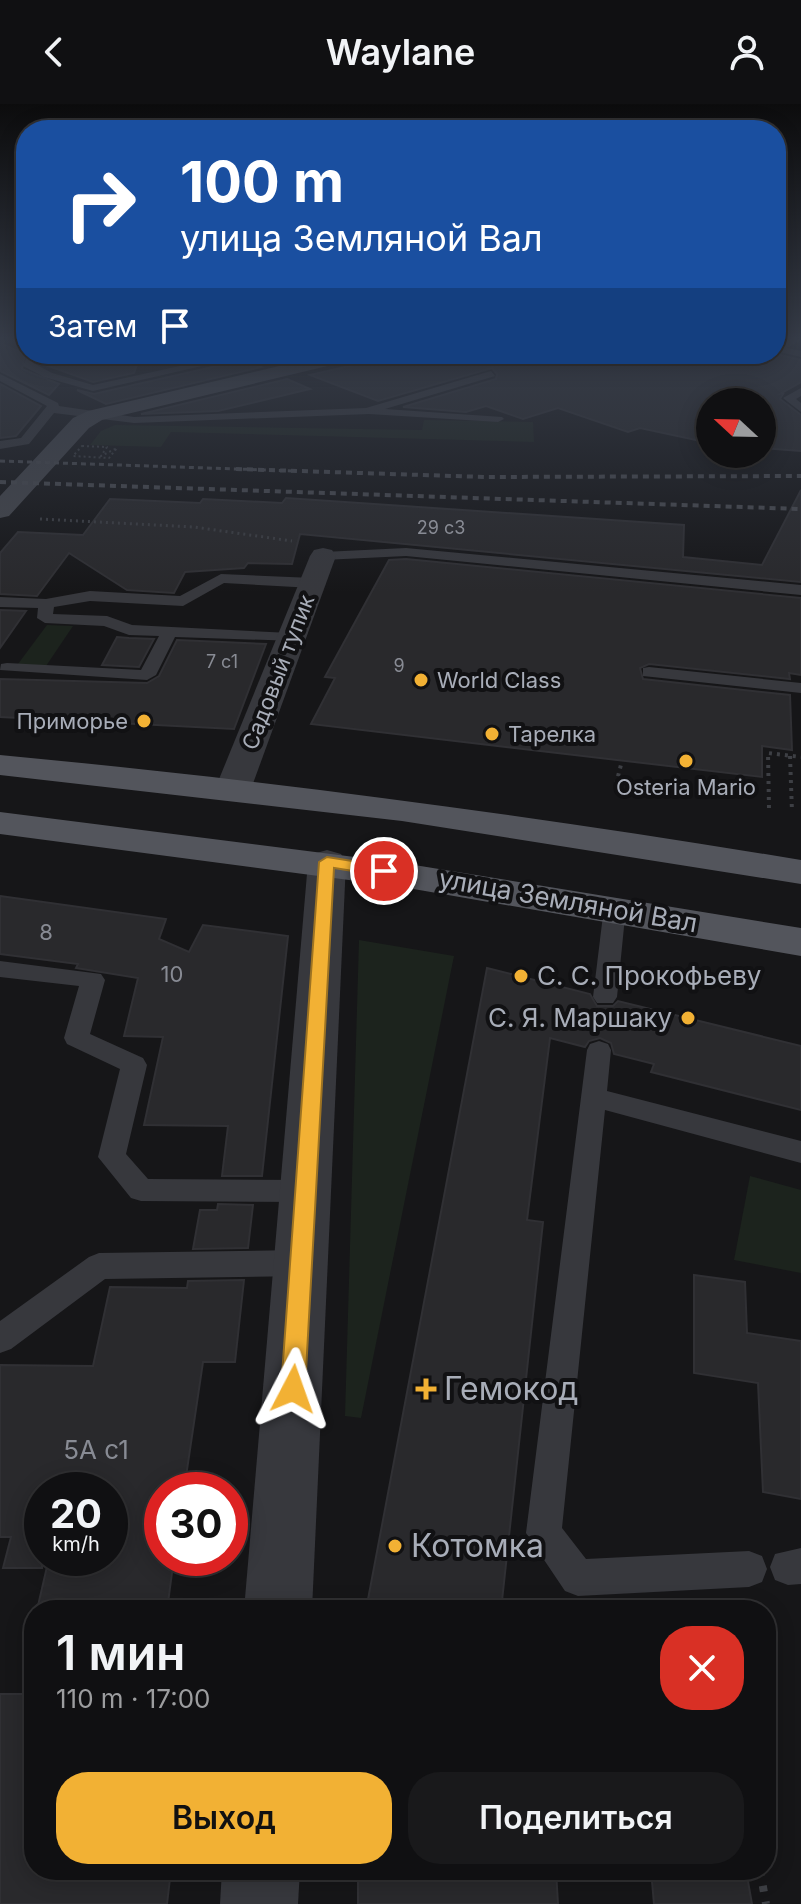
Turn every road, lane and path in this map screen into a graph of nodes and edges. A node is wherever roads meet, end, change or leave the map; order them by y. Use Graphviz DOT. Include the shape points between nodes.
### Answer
graph roads {
  1 [pos="40,424"];
  2 [pos="80,424"];
  3 [pos="0,445"];
  4 [pos="4,507"];
  5 [pos="43,512"];
  6 [pos="294,541"];
  7 [pos="318,569"];
  8 [pos="801,590"];
  9 [pos="0,602"];
  10 [pos="46,604"];
  11 [pos="169,632"];
  12 [pos="291,638"];
  13 [pos="7,668"];
  14 [pos="649,672"];
  15 [pos="801,688"];
  16 [pos="790,756"];
  17 [pos="801,757"];
  18 [pos="622,761"];
  19 [pos="0,765"];
  20 [pos="616,784"];
  21 [pos="233,789"];
  22 [pos="769,808"];
  23 [pos="792,812"];
  24 [pos="0,823"];
  25 [pos="327,862"];
  26 [pos="801,872"];
  27 [pos="615,907"];
  28 [pos="801,942"];
  29 [pos="0,969"];
  30 [pos="605,997"];
  31 [pos="599,1050"];
  32 [pos="594,1097"];
  33 [pos="801,1152"];
  34 [pos="306,1191"];
  35 [pos="302,1263"];
  36 [pos="0,1339"];
  37 [pos="749,1569"];
  38 [pos="279,1600"];
  39 [pos="260,1880"];
  40 [pos="762,1880"];
  41 [pos="259,1904"];
  42 [pos="766,1904"];
  1 -- 3 [label="lane" via="25,441"];
  2 -- 4 [label="street"];
  5 -- 6 [label="path" via="37,519 194,527"];
  7 -- 8 [label="lane" via="406,552"];
  7 -- 10 [label="lane" via="221,578 183,601 90,596"];
  7 -- 12 [label="street, Садовый тупик"];
  9 -- 10 [label="lane"];
  10 -- 11 [label="lane" via="45,618"];
  11 -- 12 [label="lane"];
  11 -- 13 [label="lane" via="147,675"];
  12 -- 21 [label="street, Садовый тупик"];
  14 -- 15 [label="lane"];
  16 -- 17 [label="path"];
  16 -- 22 [label="path" via="768,753"];
  16 -- 23 [label="path"];
  18 -- 20 [label="path"];
  19 -- 21 [label="main road"];
  21 -- 26 [label="main road" via="574,834"];
  24 -- 25 [label="main road, улица Земляной Вал"];
  25 -- 27 [label="main road, улица Земляной Вал"];
  25 -- 34 [label="street"];
  27 -- 28 [label="main road, улица Земляной Вал"];
  27 -- 30 [label="lane"];
  29 -- 34 [label="lane" via="93,980 76,1038 134,1065 112,1157 141,1190"];
  31 -- 32 [label="lane"];
  32 -- 33 [label="lane"];
  32 -- 37 [label="lane" via="544,1533 578,1578"];
  34 -- 35 [label="street"];
  35 -- 36 [label="lane" via="99,1266"];
  35 -- 38 [label="street"];
  39 -- 41 [label="street"];
  40 -- 42 [label="path"];
}
